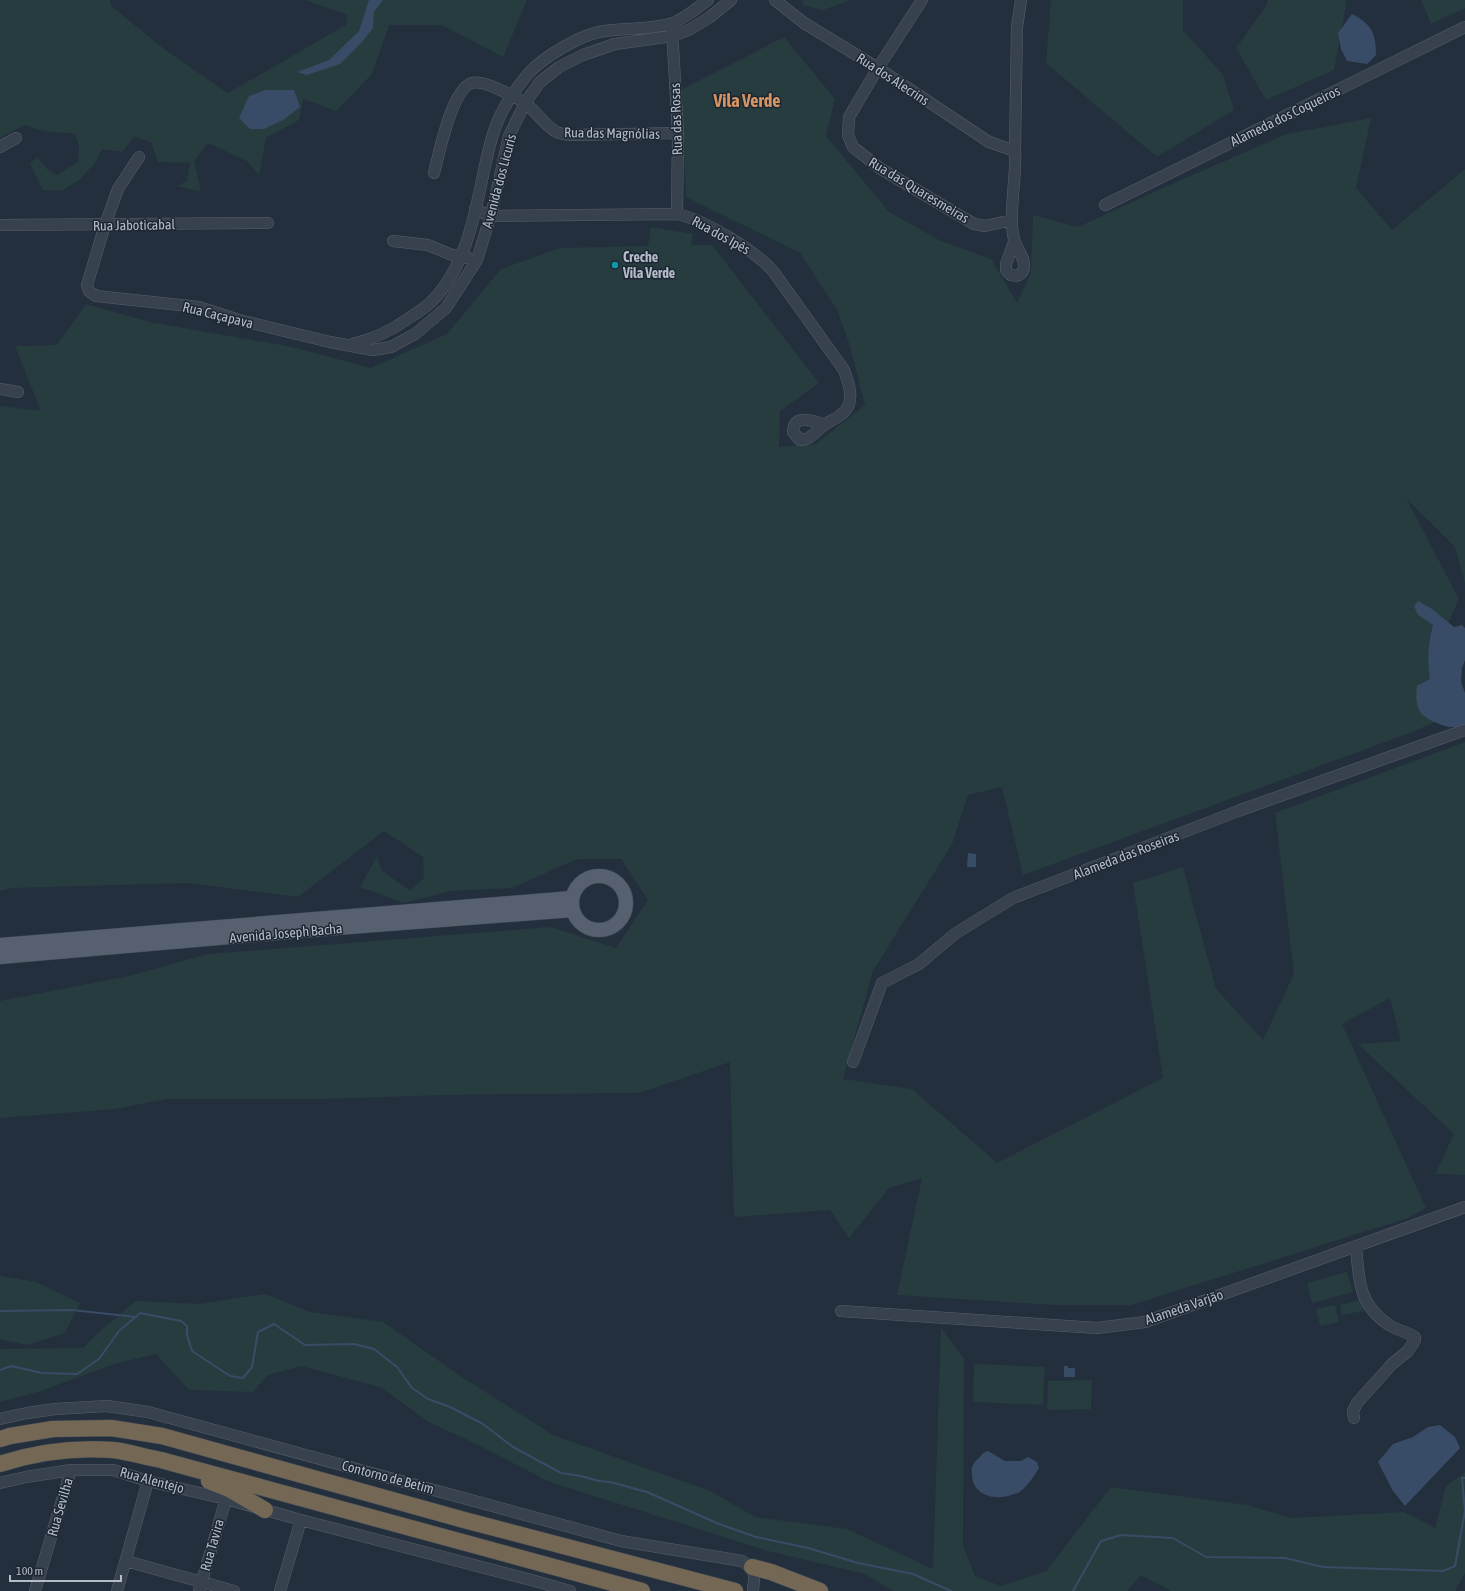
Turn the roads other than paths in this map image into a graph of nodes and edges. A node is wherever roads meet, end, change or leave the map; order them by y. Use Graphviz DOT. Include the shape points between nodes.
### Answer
graph roads {
  1 [pos="708,0"];
  2 [pos="731,0"];
  3 [pos="775,0"];
  4 [pos="922,0"];
  5 [pos="1021,0"];
  6 [pos="671,23"];
  7 [pos="1465,27"];
  8 [pos="672,36"];
  9 [pos="878,68"];
  10 [pos="511,96"];
  11 [pos="525,104"];
  12 [pos="678,133"];
  13 [pos="16,138"];
  14 [pos="0,147"];
  15 [pos="1015,151"];
  16 [pos="140,157"];
  17 [pos="434,173"];
  18 [pos="1105,205"];
  19 [pos="475,209"];
  20 [pos="677,214"];
  21 [pos="490,216"];
  22 [pos="1012,220"];
  23 [pos="268,223"];
  24 [pos="0,225"];
  25 [pos="105,225"];
  26 [pos="393,240"];
  27 [pos="1014,242"];
  28 [pos="461,257"];
  29 [pos="477,260"];
  30 [pos="330,342"];
  31 [pos="350,345"];
  32 [pos="0,389"];
  33 [pos="18,392"];
  34 [pos="824,424"];
  35 [pos="1465,730"];
  36 [pos="0,945"];
  37 [pos="0,957"];
  38 [pos="853,1062"];
  39 [pos="1465,1207"];
  40 [pos="1356,1246"];
  41 [pos="841,1311"];
  42 [pos="1354,1418"];
  43 [pos="0,1419"];
  44 [pos="0,1438"];
  45 [pos="89,1450"];
  46 [pos="0,1464"];
  47 [pos="71,1470"];
  48 [pos="148,1481"];
  49 [pos="0,1483"];
  50 [pos="226,1499"];
  51 [pos="266,1510"];
  52 [pos="301,1520"];
  53 [pos="126,1561"];
  54 [pos="752,1567"];
  55 [pos="200,1586"];
  56 [pos="534,1586"];
  57 [pos="753,1589"];
  58 [pos="35,1591"];
  59 [pos="117,1591"];
  60 [pos="234,1591"];
  61 [pos="280,1591"];
  62 [pos="570,1591"];
  63 [pos="642,1591"];
  64 [pos="735,1591"];
  65 [pos="820,1591"];
  1 -- 6 [label="street, Avenida dos Licuris" via="680,20"];
  2 -- 8 [label="street, Avenida dos Licuris" via="689,30"];
  3 -- 9 [label="street, Rua dos Alecrins" via="804,23"];
  4 -- 9 [label="street, Rua das Quaresmeiras"];
  5 -- 15 [label="street" via="1017,27"];
  6 -- 8 [label="street, Rua das Rosas"];
  6 -- 10 [label="street, Avenida dos Licuris" via="602,31 570,43 529,73"];
  7 -- 18 [label="street, Alameda dos Coqueiros"];
  8 -- 11 [label="street, Avenida dos Licuris" via="615,44 582,55 559,67 540,82"];
  8 -- 12 [label="street, Rua das Rosas"];
  9 -- 15 [label="street, Rua dos Alecrins" via="989,142"];
  9 -- 22 [label="street, Rua das Quaresmeiras" via="849,118 848,135 853,147 881,170 974,224 985,226"];
  10 -- 11 [label="street, Rua das Magnólias"];
  10 -- 17 [label="street, Rua das Magnólias" via="482,82 473,82 465,86 451,113"];
  10 -- 19 [label="street, Avenida dos Licuris" via="493,135"];
  11 -- 12 [label="street, Rua das Magnólias" via="556,132"];
  11 -- 21 [label="street, Avenida dos Licuris" via="509,136"];
  12 -- 20 [label="street, Rua das Rosas"];
  13 -- 14 [label="street"];
  15 -- 22 [label="street"];
  16 -- 25 [label="street" via="118,189"];
  19 -- 21 [label="street, Rua dos Ipês"];
  19 -- 28 [label="street, Avenida dos Licuris"];
  20 -- 21 [label="street, Rua dos Ipês"];
  20 -- 34 [label="street, Rua dos Ipês" via="701,222 747,248 765,262 844,370 850,387 849,404 841,415"];
  21 -- 29 [label="street, Avenida dos Licuris"];
  22 -- 27 [label="street"];
  23 -- 25 [label="street, Rua Jaboticabal"];
  24 -- 25 [label="street, Rua Jaboticabal"];
  25 -- 30 [label="street, Rua Caçapava" via="87,285 89,291 96,296 199,307 239,320"];
  26 -- 28 [label="street" via="428,245"];
  28 -- 29 [label="street"];
  28 -- 31 [label="street, Avenida dos Licuris" via="432,302 393,330 371,340"];
  29 -- 31 [label="street, Avenida dos Licuris" via="446,308 415,334 391,347 373,350"];
  30 -- 31 [label="street, Avenida dos Licuris"];
  32 -- 33 [label="street"];
  35 -- 38 [label="street, Alameda das Roseiras" via="1238,811 1013,898 956,933 919,964 882,982"];
  36 -- 37 [label="main road, Avenida Joseph Bacha" via="572,904"];
  39 -- 40 [label="street, Alameda Varjão"];
  40 -- 41 [label="street, Alameda Varjão" via="1145,1322 1097,1328"];
  40 -- 42 [label="street" via="1358,1278 1366,1300 1379,1317 1415,1340 1408,1351 1392,1364 1357,1403 1353,1411"];
  43 -- 54 [label="street, Contorno de Betim" via="48,1410 107,1406 148,1412 622,1541 742,1561"];
  44 -- 64 [label="highway, Contorno de Betim" via="53,1429 111,1428 162,1436 464,1520"];
  45 -- 46 [label="highway" via="60,1450"];
  45 -- 51 [label="highway" via="214,1482"];
  45 -- 63 [label="highway" via="113,1450 161,1460"];
  47 -- 48 [label="street, Rua Alentejo" via="113,1470"];
  47 -- 49 [label="street, Rua Alentejo" via="26,1476"];
  47 -- 58 [label="street, Rua Sevilha"];
  48 -- 50 [label="street, Rua Alentejo"];
  48 -- 53 [label="street"];
  50 -- 51 [label="street, Rua Alentejo"];
  50 -- 55 [label="street, Rua Tavira"];
  51 -- 52 [label="street, Rua Alentejo"];
  52 -- 56 [label="street, Rua Alentejo"];
  52 -- 61 [label="street"];
  53 -- 55 [label="street"];
  53 -- 59 [label="street"];
  54 -- 57 [label="street" via="755,1575"];
  54 -- 65 [label="highway"];
  55 -- 60 [label="street"];
  56 -- 62 [label="street, Rua Alentejo"];
}
